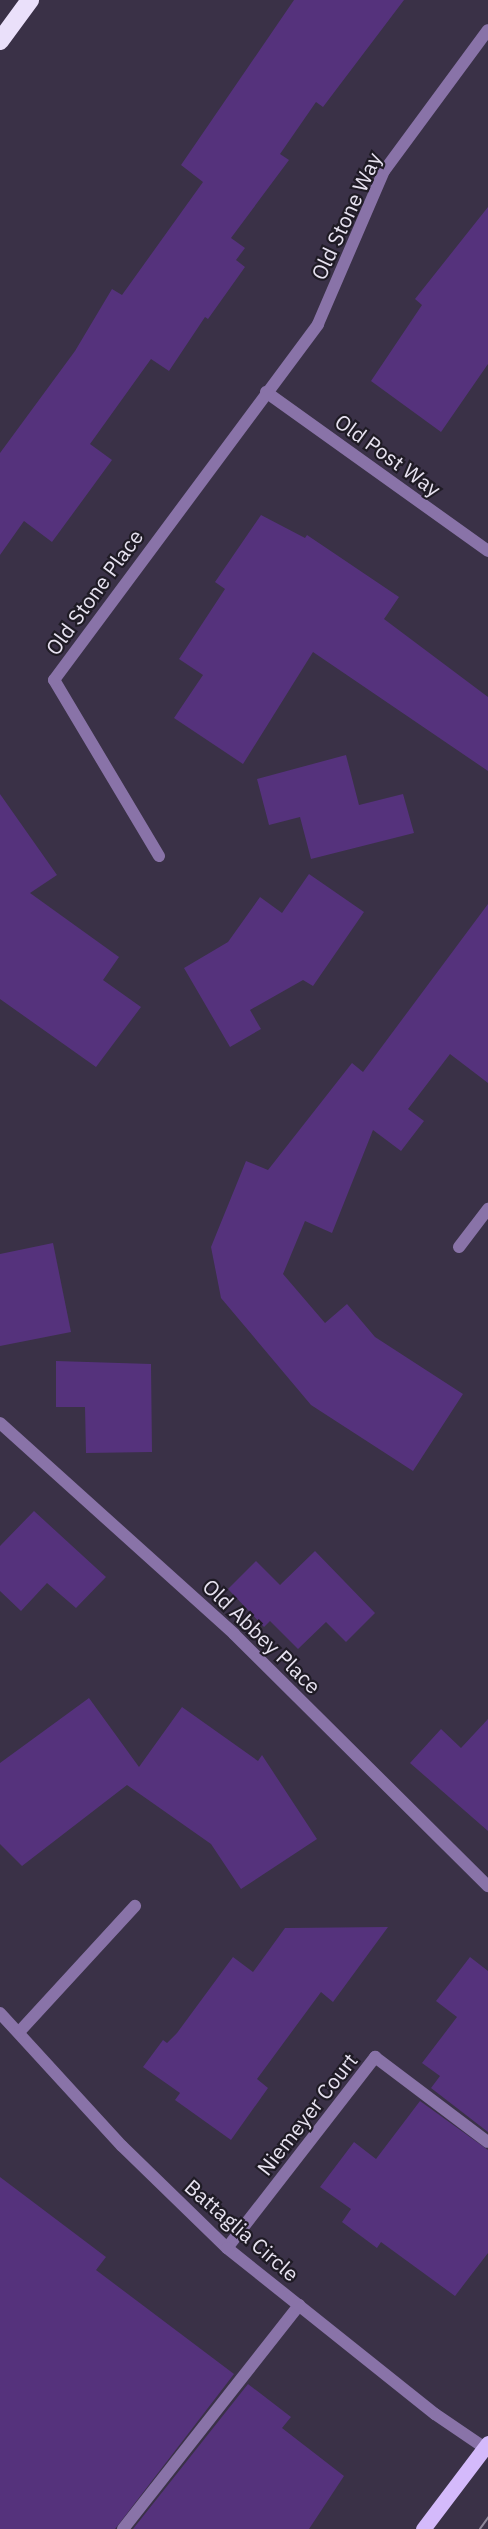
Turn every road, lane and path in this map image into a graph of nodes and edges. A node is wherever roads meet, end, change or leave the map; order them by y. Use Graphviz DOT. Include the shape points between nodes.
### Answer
graph roads {
  1 [pos="30,0"];
  2 [pos="488,30"];
  3 [pos="0,41"];
  4 [pos="266,392"];
  5 [pos="488,551"];
  6 [pos="159,856"];
  7 [pos="488,1209"];
  8 [pos="459,1247"];
  9 [pos="0,1424"];
  10 [pos="488,1886"];
  11 [pos="135,1906"];
  12 [pos="0,2013"];
  13 [pos="20,2031"];
  14 [pos="488,2142"];
  15 [pos="227,2248"];
  16 [pos="299,2305"];
  17 [pos="486,2446"];
  18 [pos="123,2529"];
  19 [pos="423,2529"];
  1 -- 3 [label="highway"];
  2 -- 4 [label="street, Old Stone Way" via="384,171 318,324"];
  4 -- 5 [label="street, Old Post Way"];
  4 -- 6 [label="street, Old Stone Place" via="54,680"];
  7 -- 8 [label="street"];
  9 -- 10 [label="street, Old Abbey Place" via="234,1634"];
  11 -- 13 [label="street"];
  12 -- 13 [label="street, Battaglia Circle"];
  13 -- 15 [label="street, Battaglia Circle" via="122,2146"];
  14 -- 15 [label="street, Niemeyer Court" via="375,2057"];
  15 -- 16 [label="street, Battaglia Circle"];
  16 -- 17 [label="street, Battaglia Circle"];
  16 -- 18 [label="street"];
  17 -- 19 [label="main road"];
}
